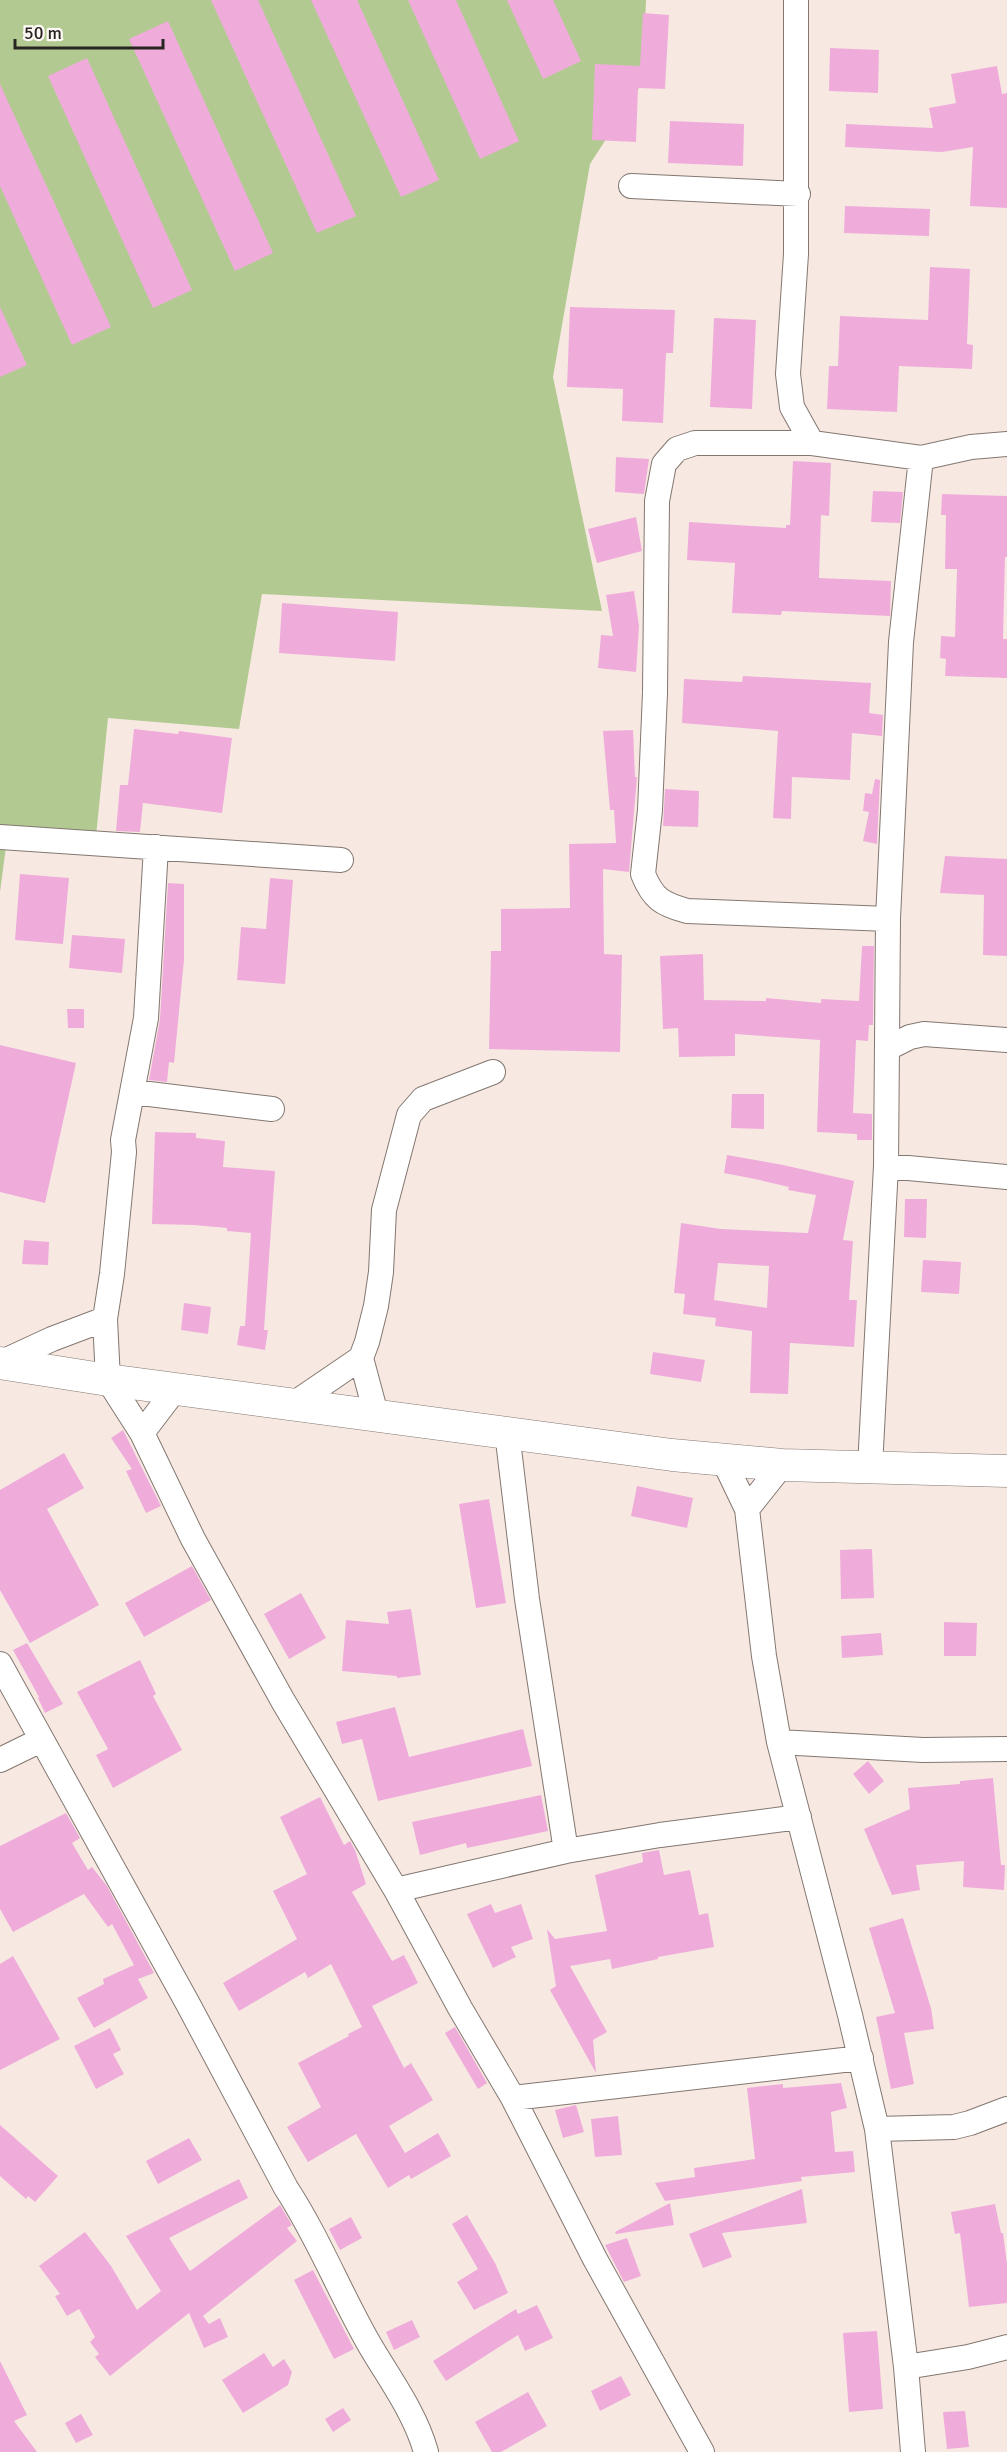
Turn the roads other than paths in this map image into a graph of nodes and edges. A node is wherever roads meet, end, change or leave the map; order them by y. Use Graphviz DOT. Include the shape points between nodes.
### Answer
graph roads {
  1 [pos="796,0"];
  2 [pos="631,186"];
  3 [pos="798,195"];
  4 [pos="812,443"];
  5 [pos="1007,444"];
  6 [pos="921,458"];
  7 [pos="0,837"];
  8 [pos="156,847"];
  9 [pos="341,860"];
  10 [pos="888,919"];
  11 [pos="1007,1040"];
  12 [pos="888,1048"];
  13 [pos="493,1072"];
  14 [pos="132,1092"];
  15 [pos="272,1109"];
  16 [pos="886,1166"];
  17 [pos="1007,1177"];
  18 [pos="105,1319"];
  19 [pos="361,1358"];
  20 [pos="0,1363"];
  21 [pos="108,1380"];
  22 [pos="177,1387"];
  23 [pos="295,1403"];
  24 [pos="375,1414"];
  25 [pos="507,1432"];
  26 [pos="142,1433"];
  27 [pos="723,1459"];
  28 [pos="782,1465"];
  29 [pos="870,1467"];
  30 [pos="1007,1471"];
  31 [pos="747,1509"];
  32 [pos="0,1664"];
  33 [pos="41,1740"];
  34 [pos="779,1742"];
  35 [pos="1007,1749"];
  36 [pos="0,1760"];
  37 [pos="799,1817"];
  38 [pos="566,1851"];
  39 [pos="396,1890"];
  40 [pos="861,2058"];
  41 [pos="513,2098"];
  42 [pos="1007,2109"];
  43 [pos="877,2129"];
  44 [pos="1007,2347"];
  45 [pos="906,2367"];
  46 [pos="426,2452"];
  47 [pos="702,2452"];
  48 [pos="913,2452"];
  1 -- 3 [label="street"];
  2 -- 3 [label="street"];
  3 -- 4 [label="street" via="789,390 792,407"];
  4 -- 6 [label="street"];
  4 -- 10 [label="street" via="695,443 677,449 664,464 657,501 655,693 643,874 664,904 687,911"];
  5 -- 6 [label="street"];
  6 -- 10 [label="street" via="901,642"];
  7 -- 8 [label="street"];
  8 -- 9 [label="street"];
  8 -- 14 [label="street" via="146,1018"];
  10 -- 12 [label="street"];
  11 -- 12 [label="street" via="924,1034"];
  12 -- 16 [label="street"];
  13 -- 19 [label="street" via="423,1099 409,1115 384,1210 376,1306"];
  14 -- 15 [label="street"];
  14 -- 18 [label="street" via="123,1140 117,1234"];
  16 -- 17 [label="street"];
  16 -- 29 [label="street"];
  18 -- 20 [label="street"];
  18 -- 21 [label="street"];
  19 -- 23 [label="street"];
  19 -- 24 [label="street"];
  20 -- 21 [label="main road"];
  21 -- 22 [label="main road"];
  21 -- 26 [label="street"];
  22 -- 23 [label="main road"];
  22 -- 26 [label="street"];
  23 -- 24 [label="main road"];
  24 -- 25 [label="main road"];
  25 -- 27 [label="main road"];
  25 -- 38 [label="street" via="527,1599"];
  26 -- 39 [label="street" via="246,1634 338,1797"];
  27 -- 28 [label="main road"];
  27 -- 31 [label="street"];
  28 -- 29 [label="main road"];
  28 -- 31 [label="street"];
  29 -- 30 [label="main road"];
  31 -- 34 [label="street" via="764,1656"];
  32 -- 33 [label="street"];
  33 -- 36 [label="street"];
  33 -- 46 [label="street" via="303,2213"];
  34 -- 35 [label="street" via="923,1750"];
  34 -- 37 [label="street"];
  37 -- 38 [label="street"];
  37 -- 40 [label="street"];
  38 -- 39 [label="street"];
  39 -- 41 [label="street"];
  40 -- 41 [label="street"];
  40 -- 43 [label="street"];
  41 -- 47 [label="street" via="595,2259"];
  42 -- 43 [label="street" via="954,2127"];
  43 -- 45 [label="street"];
  44 -- 45 [label="street"];
  45 -- 48 [label="street"];
}
